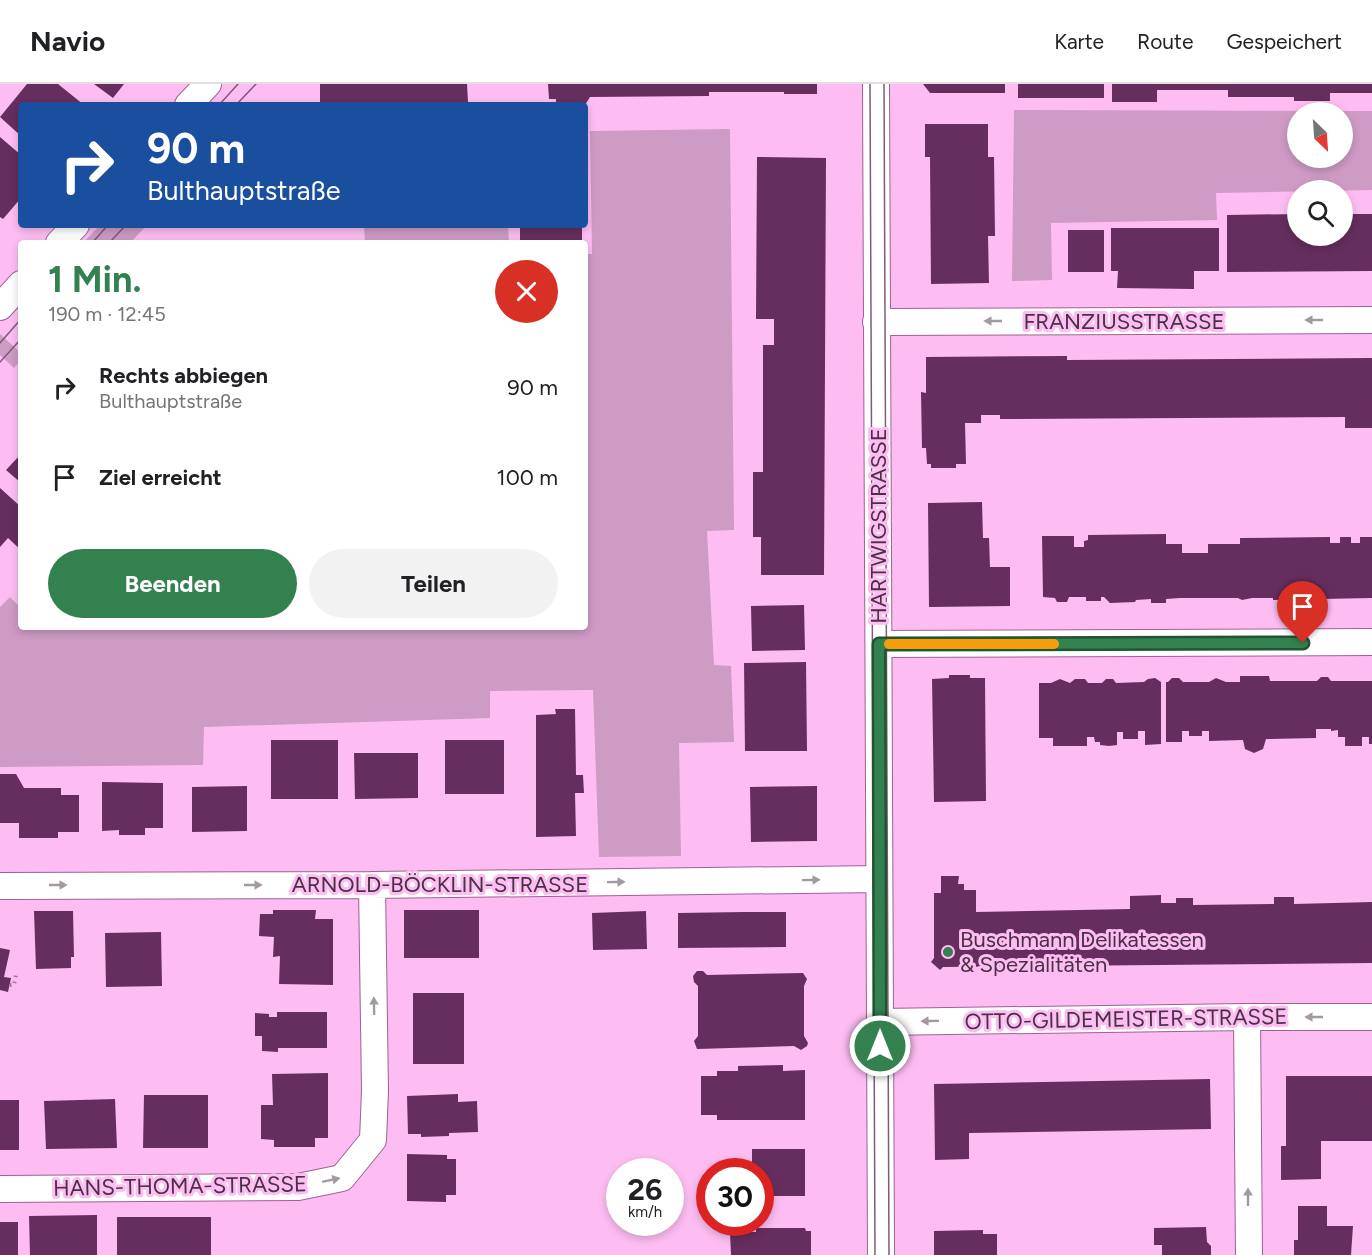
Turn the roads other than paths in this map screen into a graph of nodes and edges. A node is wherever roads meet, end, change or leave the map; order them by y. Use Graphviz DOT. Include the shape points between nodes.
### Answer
graph roads {
  1 [pos="208,84"];
  2 [pos="876,84"];
  3 [pos="191,102"];
  4 [pos="73,228"];
  5 [pos="62,240"];
  6 [pos="18,287"];
  7 [pos="0,307"];
  8 [pos="1372,320"];
  9 [pos="876,322"];
  10 [pos="1372,642"];
  11 [pos="879,644"];
  12 [pos="879,879"];
  13 [pos="372,885"];
  14 [pos="0,886"];
  15 [pos="1247,1017"];
  16 [pos="1372,1017"];
  17 [pos="880,1022"];
  18 [pos="0,1189"];
  19 [pos="881,1255"];
  20 [pos="1248,1255"];
  1 -- 3 [label="street"];
  2 -- 9 [label="street, HARTWIGSTRASSE"];
  4 -- 5 [label="street"];
  6 -- 7 [label="street"];
  8 -- 9 [label="street, FRANZIUSSTRASSE, one-way"];
  9 -- 11 [label="street, HARTWIGSTRASSE"];
  10 -- 11 [label="street"];
  11 -- 12 [label="street, HARTWIGSTRASSE"];
  13 -- 12 [label="street, ARNOLD-BÖCKLIN-STRASSE, one-way"];
  12 -- 17 [label="street, HARTWIGSTRASSE"];
  14 -- 13 [label="street, ARNOLD-BÖCKLIN-STRASSE, one-way"];
  18 -- 13 [label="street, HANS-THOMA-STRASSE, one-way" via="298,1187 342,1178 373,1140"];
  16 -- 15 [label="street, OTTO-GILDEMEISTER-STRASSE, one-way"];
  15 -- 17 [label="street, OTTO-GILDEMEISTER-STRASSE, one-way"];
  20 -- 15 [label="street, one-way"];
  17 -- 19 [label="street, HARTWIGSTRASSE"];
}
